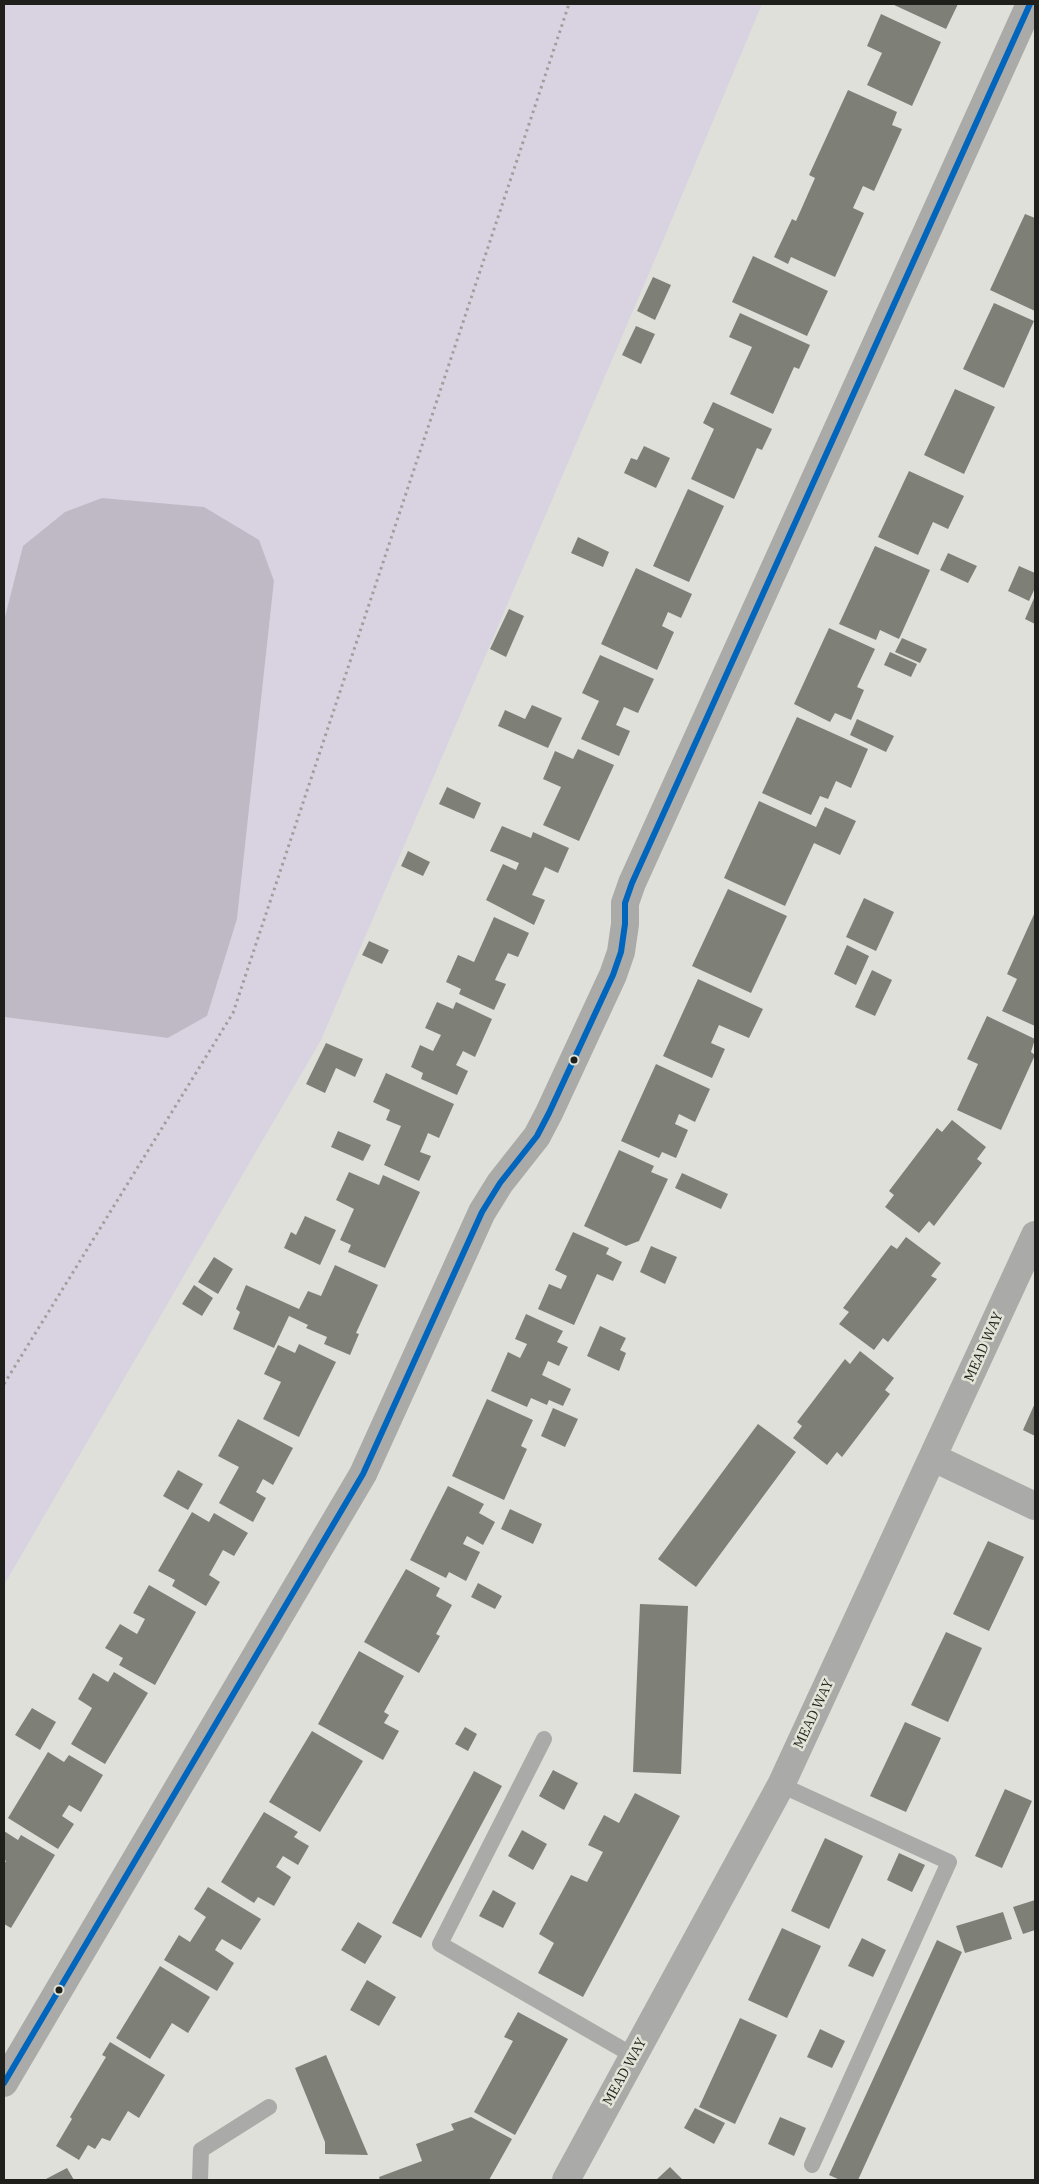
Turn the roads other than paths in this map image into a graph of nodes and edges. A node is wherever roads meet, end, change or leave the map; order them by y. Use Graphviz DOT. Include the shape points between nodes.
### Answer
graph roads {
  1 [pos="1030,4"];
  2 [pos="1035,1235"];
  3 [pos="934,1458"];
  4 [pos="1035,1506"];
  5 [pos="544,1739"];
  6 [pos="781,1785"];
  7 [pos="634,2056"];
  8 [pos="4,2084"];
  9 [pos="269,2107"];
  10 [pos="812,2165"];
  11 [pos="200,2180"];
  12 [pos="566,2180"];
  1 -- 8 [label="street" via="632,883 625,903 625,924 618,960 549,1113 537,1136 482,1212 363,1474"];
  2 -- 3 [label="street, MEAD WAY"];
  3 -- 4 [label="street"];
  3 -- 6 [label="street, MEAD WAY"];
  5 -- 7 [label="lane" via="440,1944"];
  6 -- 7 [label="street, MEAD WAY"];
  6 -- 10 [label="lane" via="949,1862"];
  7 -- 12 [label="street, MEAD WAY"];
  9 -- 11 [label="lane" via="200,2150"];
}
